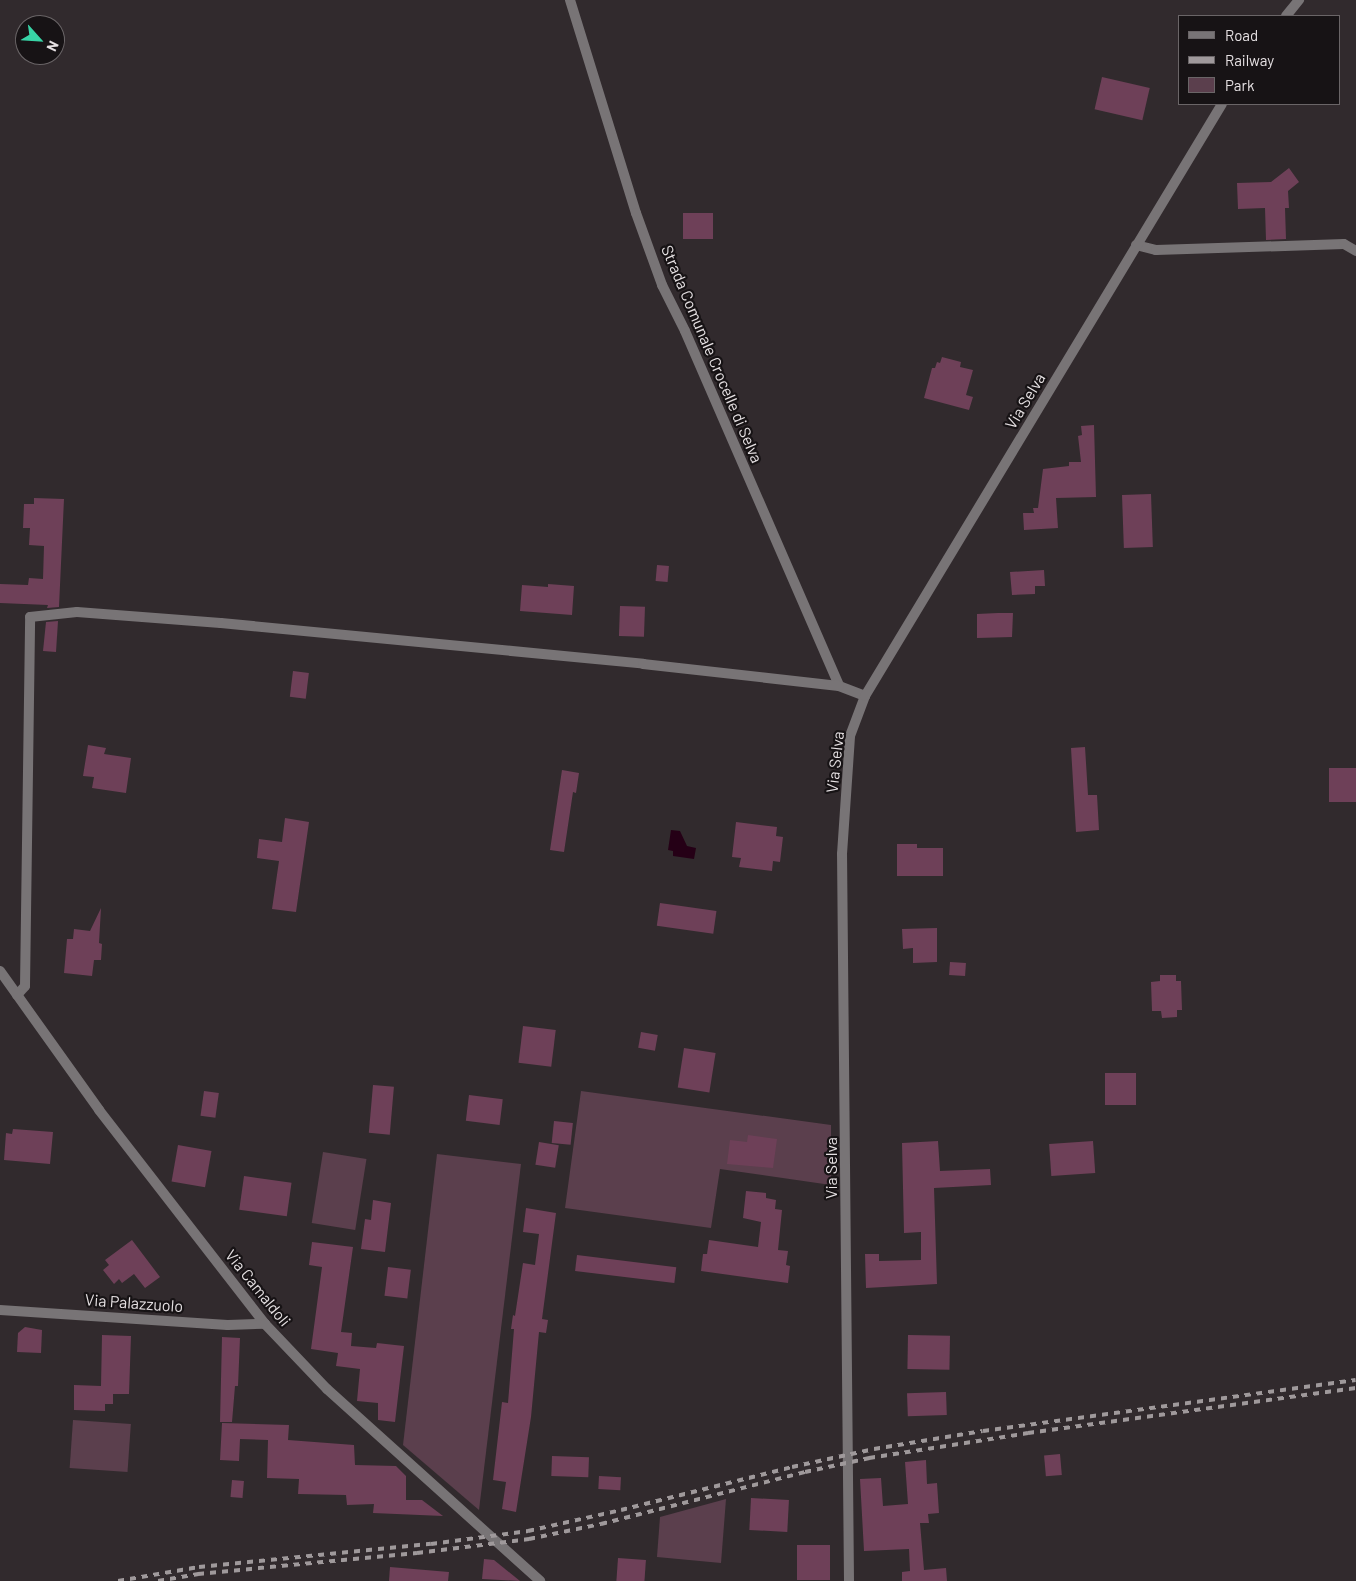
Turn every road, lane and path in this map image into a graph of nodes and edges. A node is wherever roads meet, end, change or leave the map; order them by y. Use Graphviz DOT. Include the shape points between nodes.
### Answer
graph roads {
  1 [pos="570,0"];
  2 [pos="1299,0"];
  3 [pos="1287,15"];
  4 [pos="1221,105"];
  5 [pos="1356,240"];
  6 [pos="1344,244"];
  7 [pos="1136,245"];
  8 [pos="1356,251"];
  9 [pos="839,686"];
  10 [pos="865,696"];
  11 [pos="0,971"];
  12 [pos="17,995"];
  13 [pos="0,1310"];
  14 [pos="265,1324"];
  15 [pos="540,1581"];
  16 [pos="849,1581"];
  1 -- 9 [label="street, Strada Comunale Crocelle di Selva" via="636,213 662,285"];
  2 -- 3 [label="street"];
  4 -- 7 [label="street, Via Selva"];
  5 -- 6 [label="street"];
  6 -- 7 [label="street" via="1156,250"];
  6 -- 8 [label="street"];
  7 -- 10 [label="street, Via Selva"];
  9 -- 10 [label="street"];
  9 -- 12 [label="street" via="221,623 76,612 30,617 25,986"];
  10 -- 16 [label="street, Via Selva" via="850,736 842,854"];
  11 -- 12 [label="street, Via Camaldoli"];
  12 -- 14 [label="street, Via Camaldoli" via="99,1110"];
  13 -- 14 [label="street, Via Palazzuolo" via="228,1325"];
  14 -- 15 [label="street, Via Camaldoli" via="327,1389"];
}
